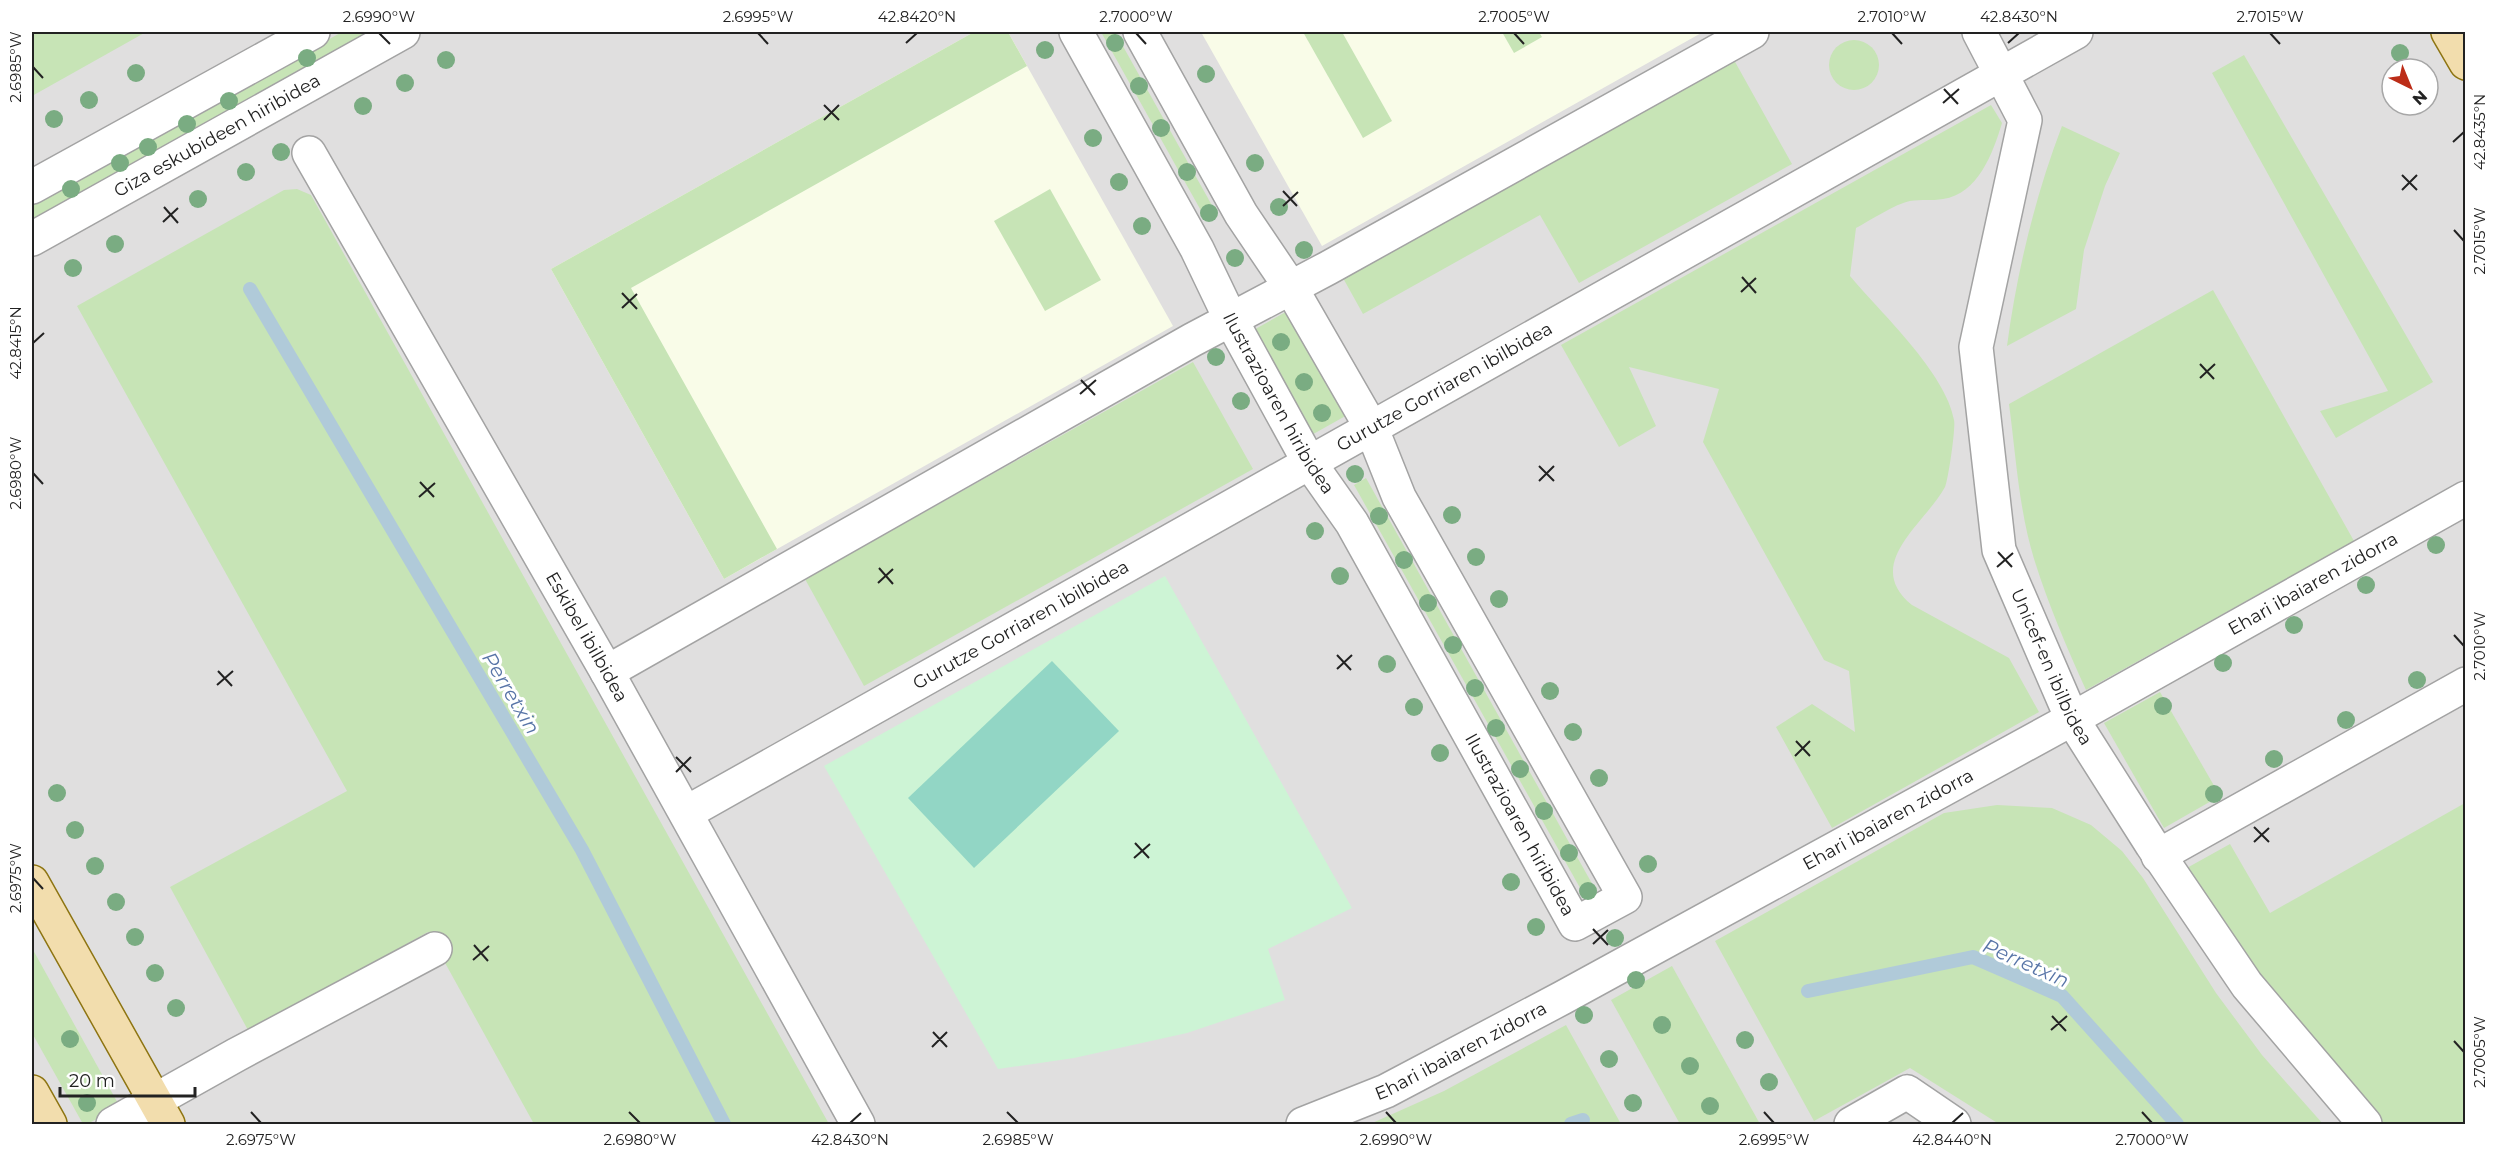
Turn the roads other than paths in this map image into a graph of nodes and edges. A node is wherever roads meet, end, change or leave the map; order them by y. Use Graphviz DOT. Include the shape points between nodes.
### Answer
graph roads {
  1 [pos="313,32"];
  2 [pos="403,32"];
  3 [pos="1076,32"];
  4 [pos="1140,32"];
  5 [pos="1752,32"];
  6 [pos="1979,32"];
  7 [pos="2076,32"];
  8 [pos="2448,32"];
  9 [pos="2466,63"];
  10 [pos="2002,73"];
  11 [pos="309,153"];
  12 [pos="32,187"];
  13 [pos="32,239"];
  14 [pos="1291,288"];
  15 [pos="1231,320"];
  16 [pos="1371,428"];
  17 [pos="1309,462"];
  18 [pos="2466,498"];
  19 [pos="607,672"];
  20 [pos="2466,684"];
  21 [pos="2072,719"];
  22 [pos="686,813"];
  23 [pos="2158,856"];
  24 [pos="32,882"];
  25 [pos="435,949"];
  26 [pos="32,1092"];
  27 [pos="161,1112"];
  28 [pos="50,1125"];
  29 [pos="113,1125"];
  30 [pos="858,1125"];
  31 [pos="1303,1125"];
  32 [pos="1851,1125"];
  33 [pos="1954,1125"];
  34 [pos="2365,1125"];
  1 -- 12 [label="street"];
  2 -- 13 [label="street, Giza eskubideen hiribidea"];
  3 -- 15 [label="street, Ilustrazioaren hiribidea" via="1197,249"];
  4 -- 14 [label="street, Ilustrazioaren hiribidea" via="1241,214"];
  5 -- 14 [label="street"];
  6 -- 10 [label="street, Unicef-en ibilbidea"];
  7 -- 10 [label="street, Gurutze Gorriaren ibilbidea"];
  8 -- 9 [label="main road"];
  10 -- 16 [label="street, Gurutze Gorriaren ibilbidea"];
  10 -- 21 [label="street, Unicef-en ibilbidea" via="2025,120 1976,347 1999,550"];
  11 -- 19 [label="street, Eskibel ibilbidea"];
  14 -- 15 [label="street"];
  14 -- 16 [label="street, Ilustrazioaren hiribidea"];
  15 -- 17 [label="street, Ilustrazioaren hiribidea"];
  15 -- 19 [label="street"];
  16 -- 17 [label="street, Gurutze Gorriaren ibilbidea"];
  16 -- 17 [label="street, Ilustrazioaren hiribidea" via="1399,497 1625,897 1575,924 1352,523"];
  17 -- 22 [label="street, Gurutze Gorriaren ibilbidea"];
  18 -- 21 [label="street, Ehari ibaiaren zidorra"];
  19 -- 22 [label="street, Eskibel ibilbidea"];
  20 -- 23 [label="street"];
  21 -- 23 [label="street, Unicef-en ibilbidea"];
  21 -- 31 [label="street, Ehari ibaiaren zidorra" via="1407,1080"];
  22 -- 30 [label="street, Eskibel ibilbidea"];
  23 -- 34 [label="street, Unicef-en ibilbidea" via="2247,985"];
  24 -- 27 [label="main road"];
  25 -- 27 [label="street"];
  26 -- 28 [label="main road"];
  27 -- 29 [label="street"];
  32 -- 33 [label="street" via="1906,1092"];
}
